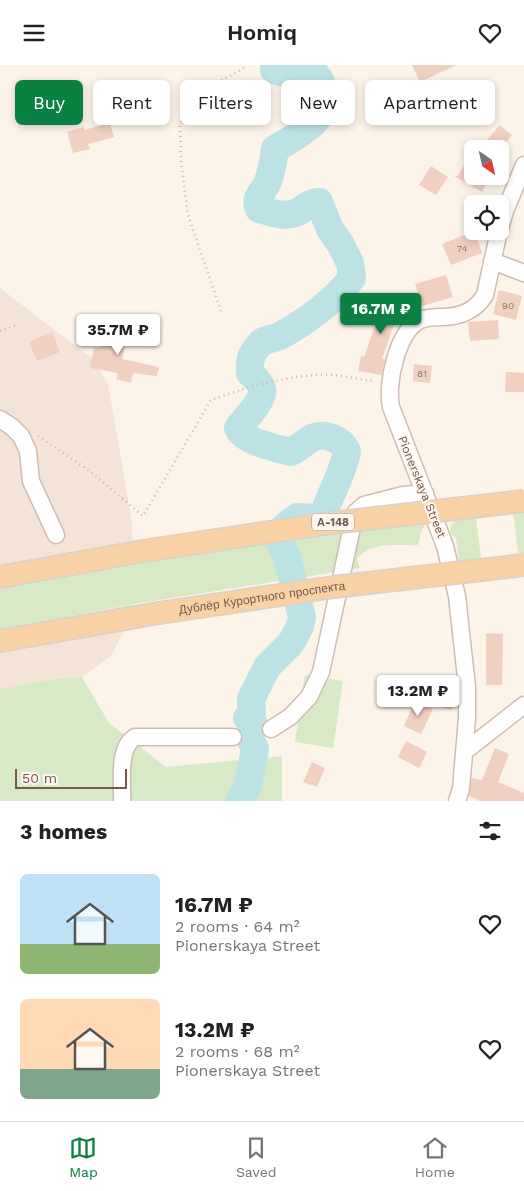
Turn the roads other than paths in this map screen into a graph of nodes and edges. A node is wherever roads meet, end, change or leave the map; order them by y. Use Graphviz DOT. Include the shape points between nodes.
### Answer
graph roads {
  1 [pos="524,165"];
  2 [pos="509,201"];
  3 [pos="497,240"];
  4 [pos="492,261"];
  5 [pos="524,273"];
  6 [pos="0,419"];
  7 [pos="425,493"];
  8 [pos="524,501"];
  9 [pos="56,535"];
  10 [pos="524,565"];
  11 [pos="0,577"];
  12 [pos="0,641"];
  13 [pos="524,705"];
  14 [pos="271,729"];
  15 [pos="234,737"];
  16 [pos="464,752"];
  17 [pos="122,801"];
  18 [pos="458,801"];
  1 -- 2 [label="street, Pionerskaya Street"];
  3 -- 4 [label="street, Pionerskaya Street"];
  4 -- 5 [label="street"];
  4 -- 7 [label="street, Pionerskaya Street" via="485,295 478,305 462,315 430,317 420,321 407,331 395,361 390,383 391,407"];
  6 -- 9 [label="street" via="21,437 28,451 31,481"];
  7 -- 14 [label="street" via="364,505 355,513 321,672 309,697 290,717"];
  7 -- 16 [label="street, Pionerskaya Street" via="445,545 457,596 467,687"];
  8 -- 11 [label="main road, А-148, bridge" via="331,523 143,551"];
  10 -- 12 [label="main road, Дублёр Курортного проспекта, bridge" via="334,587"];
  13 -- 16 [label="street"];
  15 -- 17 [label="street" via="135,737 129,741 123,754"];
  16 -- 18 [label="street, Pionerskaya Street"];
}
